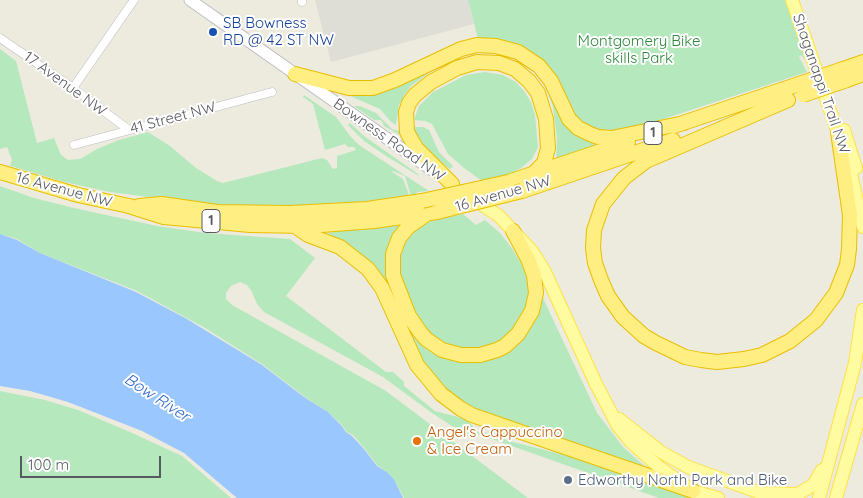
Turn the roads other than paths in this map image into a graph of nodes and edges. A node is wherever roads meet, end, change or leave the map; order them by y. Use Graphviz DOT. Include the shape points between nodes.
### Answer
graph roads {
  1 [pos="134,0"];
  2 [pos="190,0"];
  3 [pos="792,0"];
  4 [pos="799,0"];
  5 [pos="0,38"];
  6 [pos="863,62"];
  7 [pos="295,74"];
  8 [pos="844,74"];
  9 [pos="863,74"];
  10 [pos="72,88"];
  11 [pos="801,89"];
  12 [pos="272,92"];
  13 [pos="788,100"];
  14 [pos="684,123"];
  15 [pos="129,130"];
  16 [pos="838,132"];
  17 [pos="74,145"];
  18 [pos="0,172"];
  19 [pos="533,174"];
  20 [pos="452,184"];
  21 [pos="863,189"];
  22 [pos="129,206"];
  23 [pos="428,209"];
  24 [pos="295,226"];
  25 [pos="863,228"];
  26 [pos="513,232"];
  27 [pos="863,310"];
  28 [pos="863,404"];
  29 [pos="613,414"];
  30 [pos="831,455"];
  31 [pos="844,473"];
  32 [pos="693,490"];
  33 [pos="762,493"];
  34 [pos="718,498"];
  35 [pos="775,498"];
  36 [pos="819,498"];
  37 [pos="836,498"];
  38 [pos="843,498"];
  1 -- 10 [label="street"];
  2 -- 7 [label="street, Bowness Road NW"];
  3 -- 16 [label="main road, Shaganappi Trail NW"];
  4 -- 21 [label="main road, Shaganappi Trail NW"];
  5 -- 10 [label="street, 17 Avenue NW"];
  6 -- 8 [label="highway, 16 Avenue NW / 1"];
  7 -- 14 [label="highway" via="347,88 370,88 389,83 461,49 477,45 496,46 518,52 539,66 551,81 569,119 590,134 616,138"];
  7 -- 20 [label="street, Bowness Road NW"];
  8 -- 9 [label="highway, 16 Avenue NW / 1"];
  8 -- 11 [label="highway, 16 Avenue NW / 1, bridge"];
  10 -- 15 [label="street, 17 Avenue NW"];
  11 -- 13 [label="highway, 16 Avenue NW / 1"];
  11 -- 14 [label="highway, 16 Avenue NW / 1"];
  12 -- 15 [label="street, 41 Street NW"];
  13 -- 16 [label="highway" via="646,161 624,178 603,204 594,230 593,248 601,280 608,296 624,317 656,344 701,360 744,359 790,341 816,320 836,294 847,265 849,249 850,215"];
  13 -- 23 [label="highway, 16 Avenue NW / 1, bridge" via="522,191"];
  14 -- 19 [label="highway, 16 Avenue NW / 1"];
  15 -- 17 [label="street, 41 Street NW"];
  16 -- 25 [label="main road, Shaganappi Trail NW"];
  18 -- 22 [label="highway, 16 Avenue NW / 1" via="78,196"];
  19 -- 20 [label="highway" via="544,163 548,148 546,118 540,97 534,86 518,71 480,62 458,68 431,82 415,95 406,112 407,132 413,144"];
  19 -- 23 [label="highway, 16 Avenue NW / 1, bridge"];
  20 -- 26 [label="main road, Bowness Road NW" via="499,216"];
  22 -- 23 [label="highway, 16 Avenue NW / 1" via="162,204 217,212 290,214"];
  22 -- 24 [label="highway, 16 Avenue NW / 1" via="164,217"];
  23 -- 24 [label="highway, 16 Avenue NW / 1" via="345,223"];
  23 -- 26 [label="highway" via="399,238 393,254 393,275 420,332 442,350 480,355 505,346 518,334 532,312 536,293 534,275"];
  24 -- 32 [label="highway" via="340,247 368,269 382,288 417,365 441,394 461,409"];
  26 -- 29 [label="main road, Bowness Road NW" via="532,251 545,272"];
  27 -- 30 [label="main road" via="855,363"];
  28 -- 31 [label="main road"];
  29 -- 32 [label="main road, Bowness Road NW" via="631,442 660,468"];
  29 -- 33 [label="main road, Bowness Road NW" via="661,452 688,468"];
  30 -- 33 [label="main road" via="814,484 804,491 798,494"];
  30 -- 36 [label="main road"];
  31 -- 37 [label="main road"];
  31 -- 38 [label="main road"];
  32 -- 34 [label="main road, Bowness Road NW"];
  33 -- 35 [label="main road, Bowness Road NW"];
}
